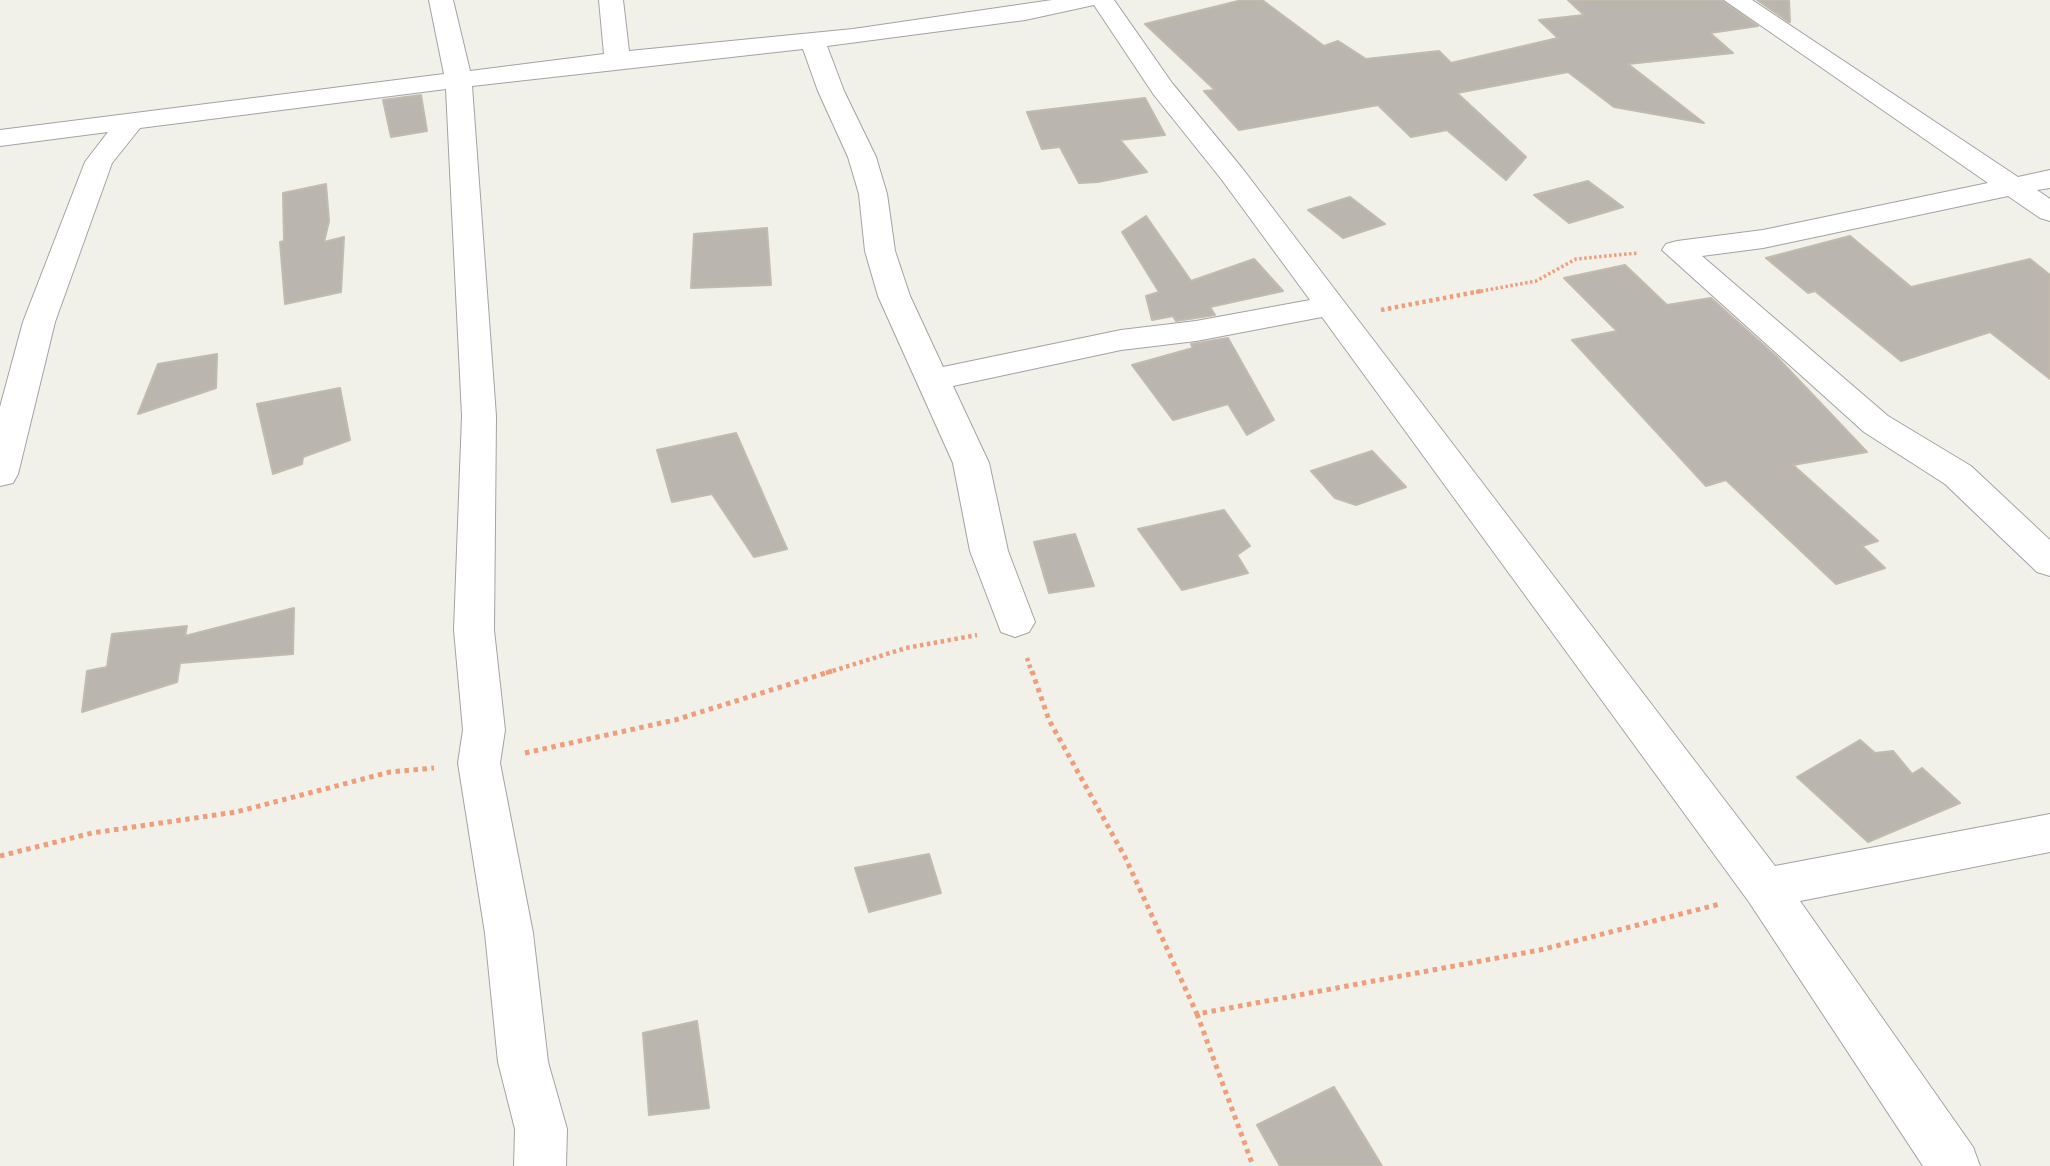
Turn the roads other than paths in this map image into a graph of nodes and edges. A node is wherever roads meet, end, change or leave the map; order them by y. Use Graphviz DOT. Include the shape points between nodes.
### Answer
graph roads {
  1 [pos="441,0"];
  2 [pos="611,0"];
  3 [pos="1086,0"];
  4 [pos="1101,0"];
  5 [pos="1736,0"];
  6 [pos="813,41"];
  7 [pos="617,60"];
  8 [pos="459,81"];
  9 [pos="132,121"];
  10 [pos="0,138"];
  11 [pos="2050,178"];
  12 [pos="2014,185"];
  13 [pos="2050,212"];
  14 [pos="1334,311"];
  15 [pos="933,380"];
  16 [pos="0,474"];
  17 [pos="2050,562"];
  18 [pos="1015,622"];
  19 [pos="2050,833"];
  20 [pos="1769,894"];
  21 [pos="540,1166"];
  22 [pos="1954,1166"];
  1 -- 8 [label="street"];
  2 -- 7 [label="street"];
  3 -- 6 [label="street"];
  4 -- 14 [label="street" via="1163,89"];
  5 -- 12 [label="street"];
  6 -- 7 [label="street"];
  6 -- 15 [label="street" via="862,157 873,194 880,251 894,296"];
  7 -- 8 [label="street"];
  8 -- 9 [label="street"];
  8 -- 21 [label="street" via="479,416 474,630 484,730 479,763 509,933 523,1062 541,1129"];
  9 -- 10 [label="street"];
  9 -- 16 [label="street" via="99,162 58,266"];
  11 -- 12 [label="street"];
  12 -- 13 [label="street"];
  12 -- 17 [label="street" via="1763,239 1678,250 1876,424 1958,475"];
  14 -- 15 [label="street" via="1122,340"];
  14 -- 20 [label="street"];
  15 -- 18 [label="street" via="971,463 989,551"];
  19 -- 20 [label="street"];
  20 -- 22 [label="street"];
}
